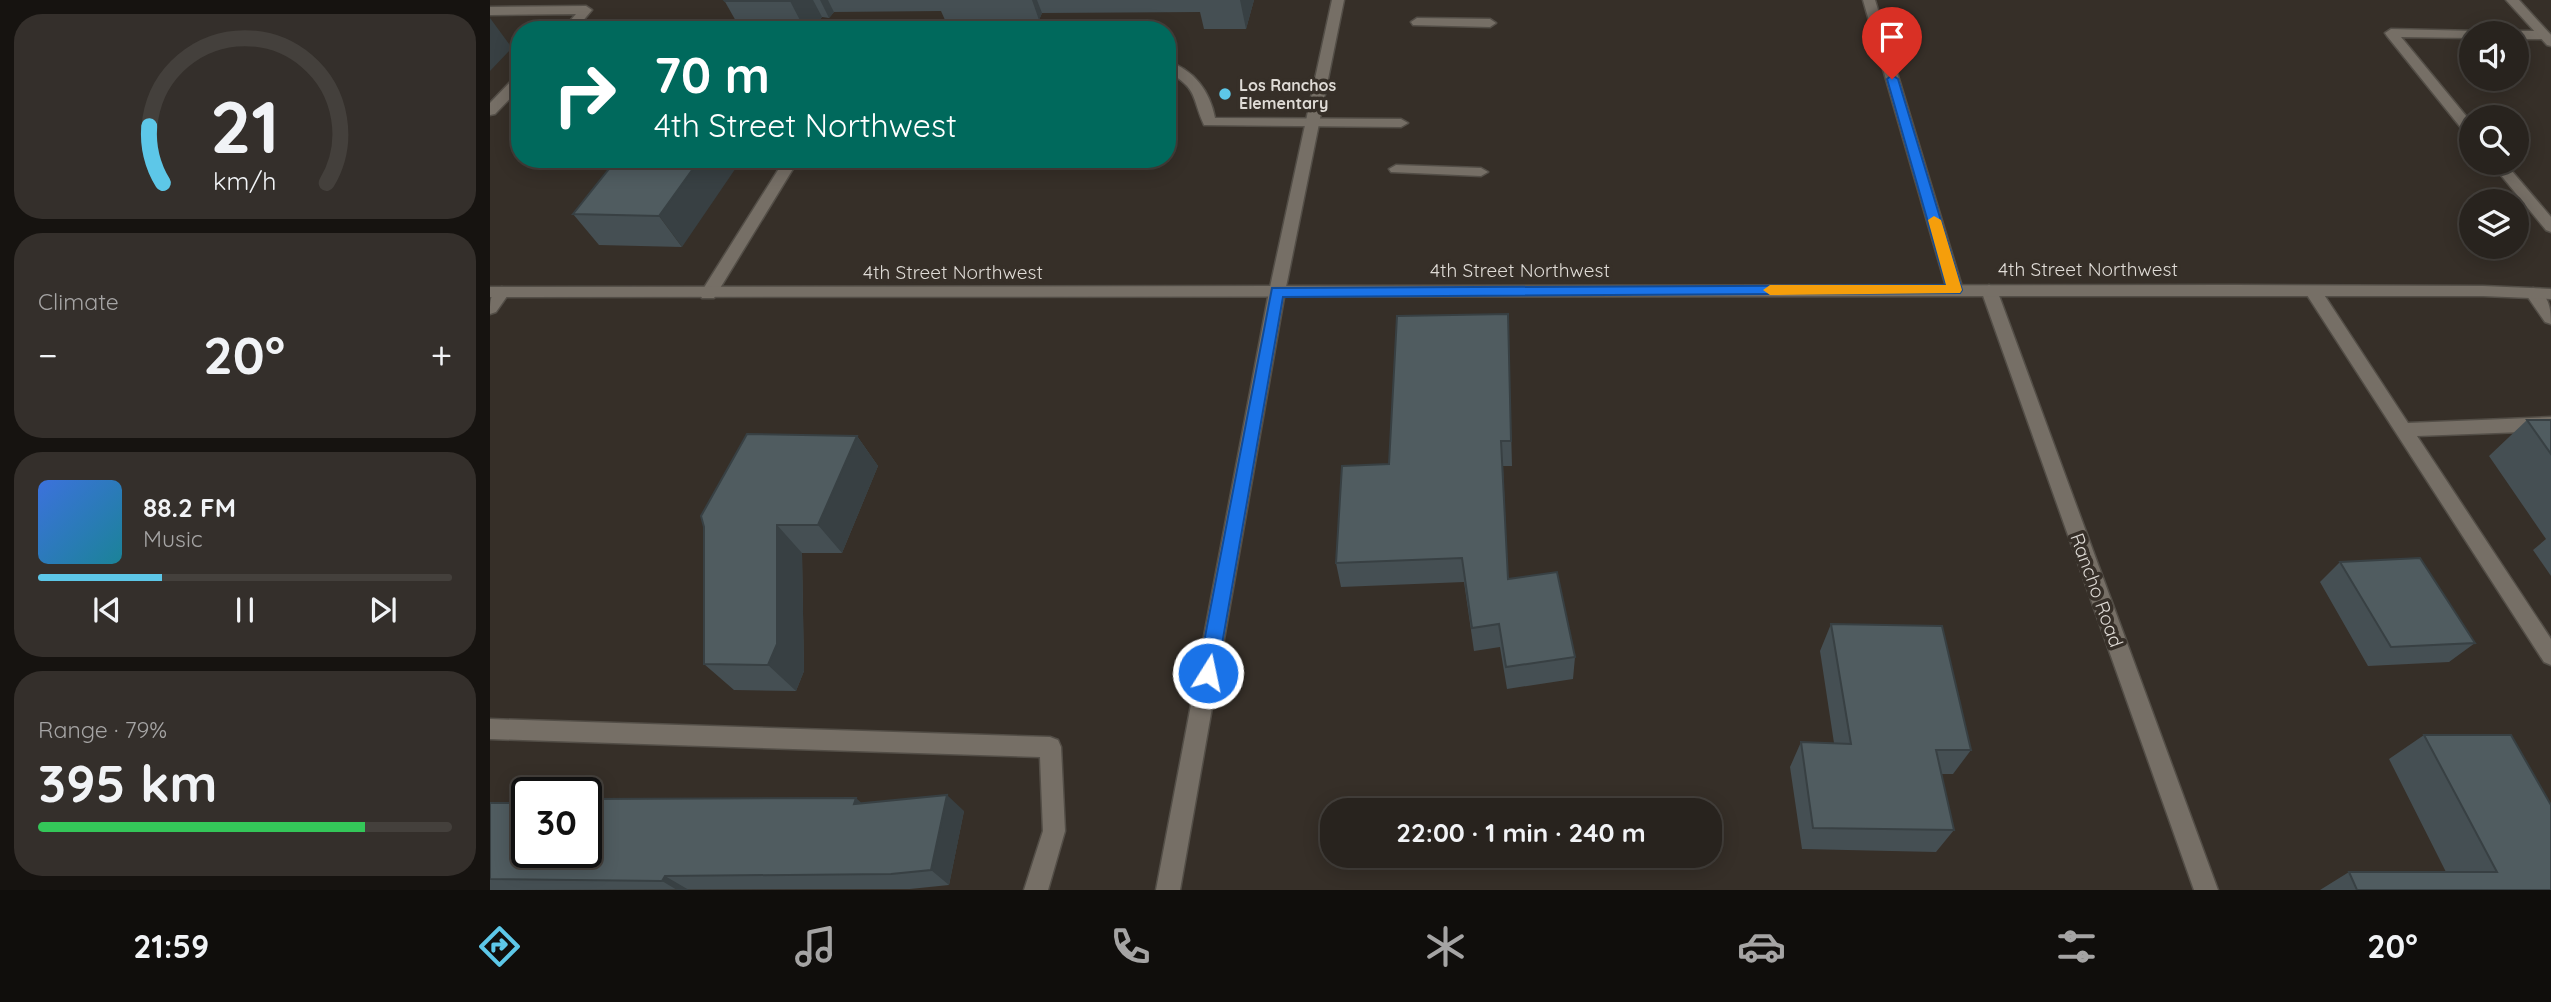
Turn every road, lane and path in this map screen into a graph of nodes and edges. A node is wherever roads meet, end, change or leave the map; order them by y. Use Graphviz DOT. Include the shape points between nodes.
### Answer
graph roads {
  1 [pos="1338,0"];
  2 [pos="1869,0"];
  3 [pos="2512,0"];
  4 [pos="490,11"];
  5 [pos="576,21"];
  6 [pos="1417,22"];
  7 [pos="1490,23"];
  8 [pos="2459,34"];
  9 [pos="2529,36"];
  10 [pos="2548,38"];
  11 [pos="1176,71"];
  12 [pos="511,89"];
  13 [pos="490,111"];
  14 [pos="2459,116"];
  15 [pos="1312,123"];
  16 [pos="1401,123"];
  17 [pos="786,168"];
  18 [pos="1396,169"];
  19 [pos="1481,172"];
  20 [pos="2508,175"];
  21 [pos="2551,227"];
  22 [pos="1955,290"];
  23 [pos="1989,290"];
  24 [pos="2313,291"];
  25 [pos="496,292"];
  26 [pos="1277,292"];
  27 [pos="2533,293"];
  28 [pos="708,294"];
  29 [pos="2551,294"];
  30 [pos="490,308"];
  31 [pos="2551,318"];
  32 [pos="2551,424"];
  33 [pos="2404,430"];
  34 [pos="2551,656"];
  35 [pos="490,729"];
  36 [pos="1036,890"];
  37 [pos="1168,890"];
  38 [pos="2206,890"];
  1 -- 15 [label="street"];
  2 -- 22 [label="street"];
  3 -- 10 [label="street"];
  4 -- 5 [label="street" via="586,10"];
  6 -- 7 [label="street"];
  8 -- 14 [label="street" via="2390,33"];
  9 -- 10 [label="street"];
  11 -- 15 [label="street" via="1198,86 1206,98 1209,122"];
  12 -- 13 [label="street"];
  15 -- 16 [label="street"];
  15 -- 26 [label="street"];
  17 -- 28 [label="street"];
  18 -- 19 [label="street"];
  20 -- 21 [label="street"];
  22 -- 23 [label="street, 4th Street Northwest"];
  22 -- 26 [label="street, 4th Street Northwest"];
  23 -- 24 [label="street, 4th Street Northwest"];
  23 -- 38 [label="street, Rancho Road"];
  24 -- 27 [label="street, 4th Street Northwest"];
  24 -- 33 [label="street"];
  25 -- 28 [label="street, 4th Street Northwest"];
  25 -- 30 [label="street"];
  26 -- 28 [label="street, 4th Street Northwest"];
  26 -- 37 [label="street"];
  27 -- 29 [label="street, 4th Street Northwest"];
  27 -- 31 [label="street"];
  32 -- 33 [label="street"];
  33 -- 34 [label="street"];
  35 -- 36 [label="street" via="1050,747 1054,831"];
}
